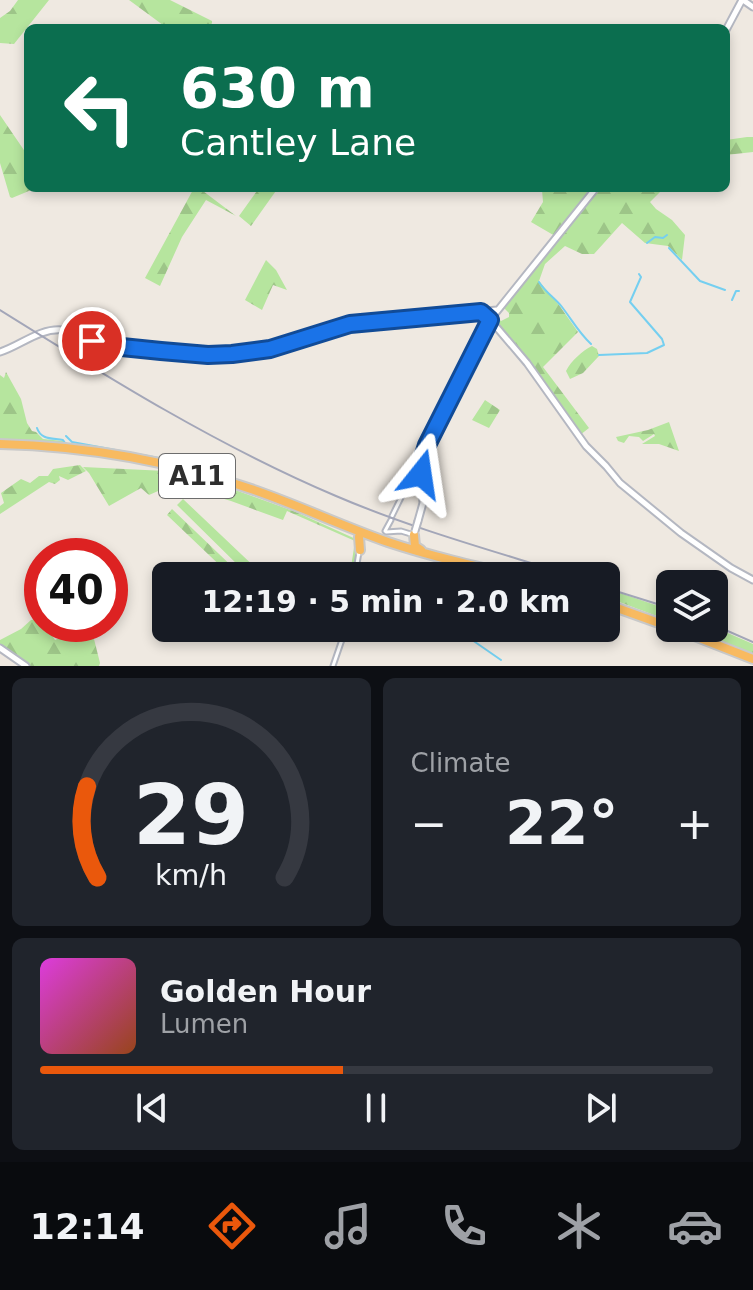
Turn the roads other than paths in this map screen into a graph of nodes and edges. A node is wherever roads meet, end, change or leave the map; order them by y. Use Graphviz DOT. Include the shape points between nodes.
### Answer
graph roads {
  1 [pos="742,0"];
  2 [pos="753,7"];
  3 [pos="729,24"];
  4 [pos="593,192"];
  5 [pos="497,310"];
  6 [pos="481,312"];
  7 [pos="490,320"];
  8 [pos="0,352"];
  9 [pos="0,445"];
  10 [pos="423,458"];
  11 [pos="410,480"];
  12 [pos="422,482"];
  13 [pos="415,533"];
  14 [pos="359,537"];
  15 [pos="369,541"];
  16 [pos="386,541"];
  17 [pos="360,550"];
  18 [pos="439,557"];
  19 [pos="358,562"];
  20 [pos="438,562"];
  21 [pos="460,562"];
  22 [pos="753,580"];
  23 [pos="620,607"];
  24 [pos="656,620"];
  25 [pos="341,642"];
  26 [pos="713,642"];
  27 [pos="717,642"];
  28 [pos="0,648"];
  29 [pos="753,657"];
  30 [pos="26,666"];
  31 [pos="333,666"];
  1 -- 2 [label="street"];
  1 -- 3 [label="street"];
  4 -- 5 [label="street"];
  5 -- 6 [label="street"];
  5 -- 7 [label="street"];
  6 -- 7 [label="street"];
  6 -- 8 [label="street" via="350,324 248,352 208,355 104,345 57,330"];
  7 -- 10 [label="street"];
  7 -- 22 [label="street" via="620,483 681,533"];
  9 -- 14 [label="highway, A11" via="104,456 178,471 256,494"];
  9 -- 16 [label="highway, A11" via="80,449 193,471"];
  10 -- 11 [label="street"];
  10 -- 12 [label="street"];
  11 -- 12 [label="street"];
  11 -- 13 [label="street" via="385,531"];
  12 -- 13 [label="street, bridge"];
  13 -- 16 [label="highway" via="405,544"];
  13 -- 18 [label="highway, A11" via="418,548"];
  14 -- 15 [label="highway, A11"];
  14 -- 17 [label="highway"];
  15 -- 17 [label="highway"];
  15 -- 20 [label="highway, A11"];
  16 -- 18 [label="highway, A11"];
  17 -- 19 [label="street"];
  18 -- 21 [label="highway, A11"];
  23 -- 24 [label="highway"];
  25 -- 31 [label="street"];
  26 -- 29 [label="highway"];
  27 -- 29 [label="highway"];
  28 -- 30 [label="street"];
}
